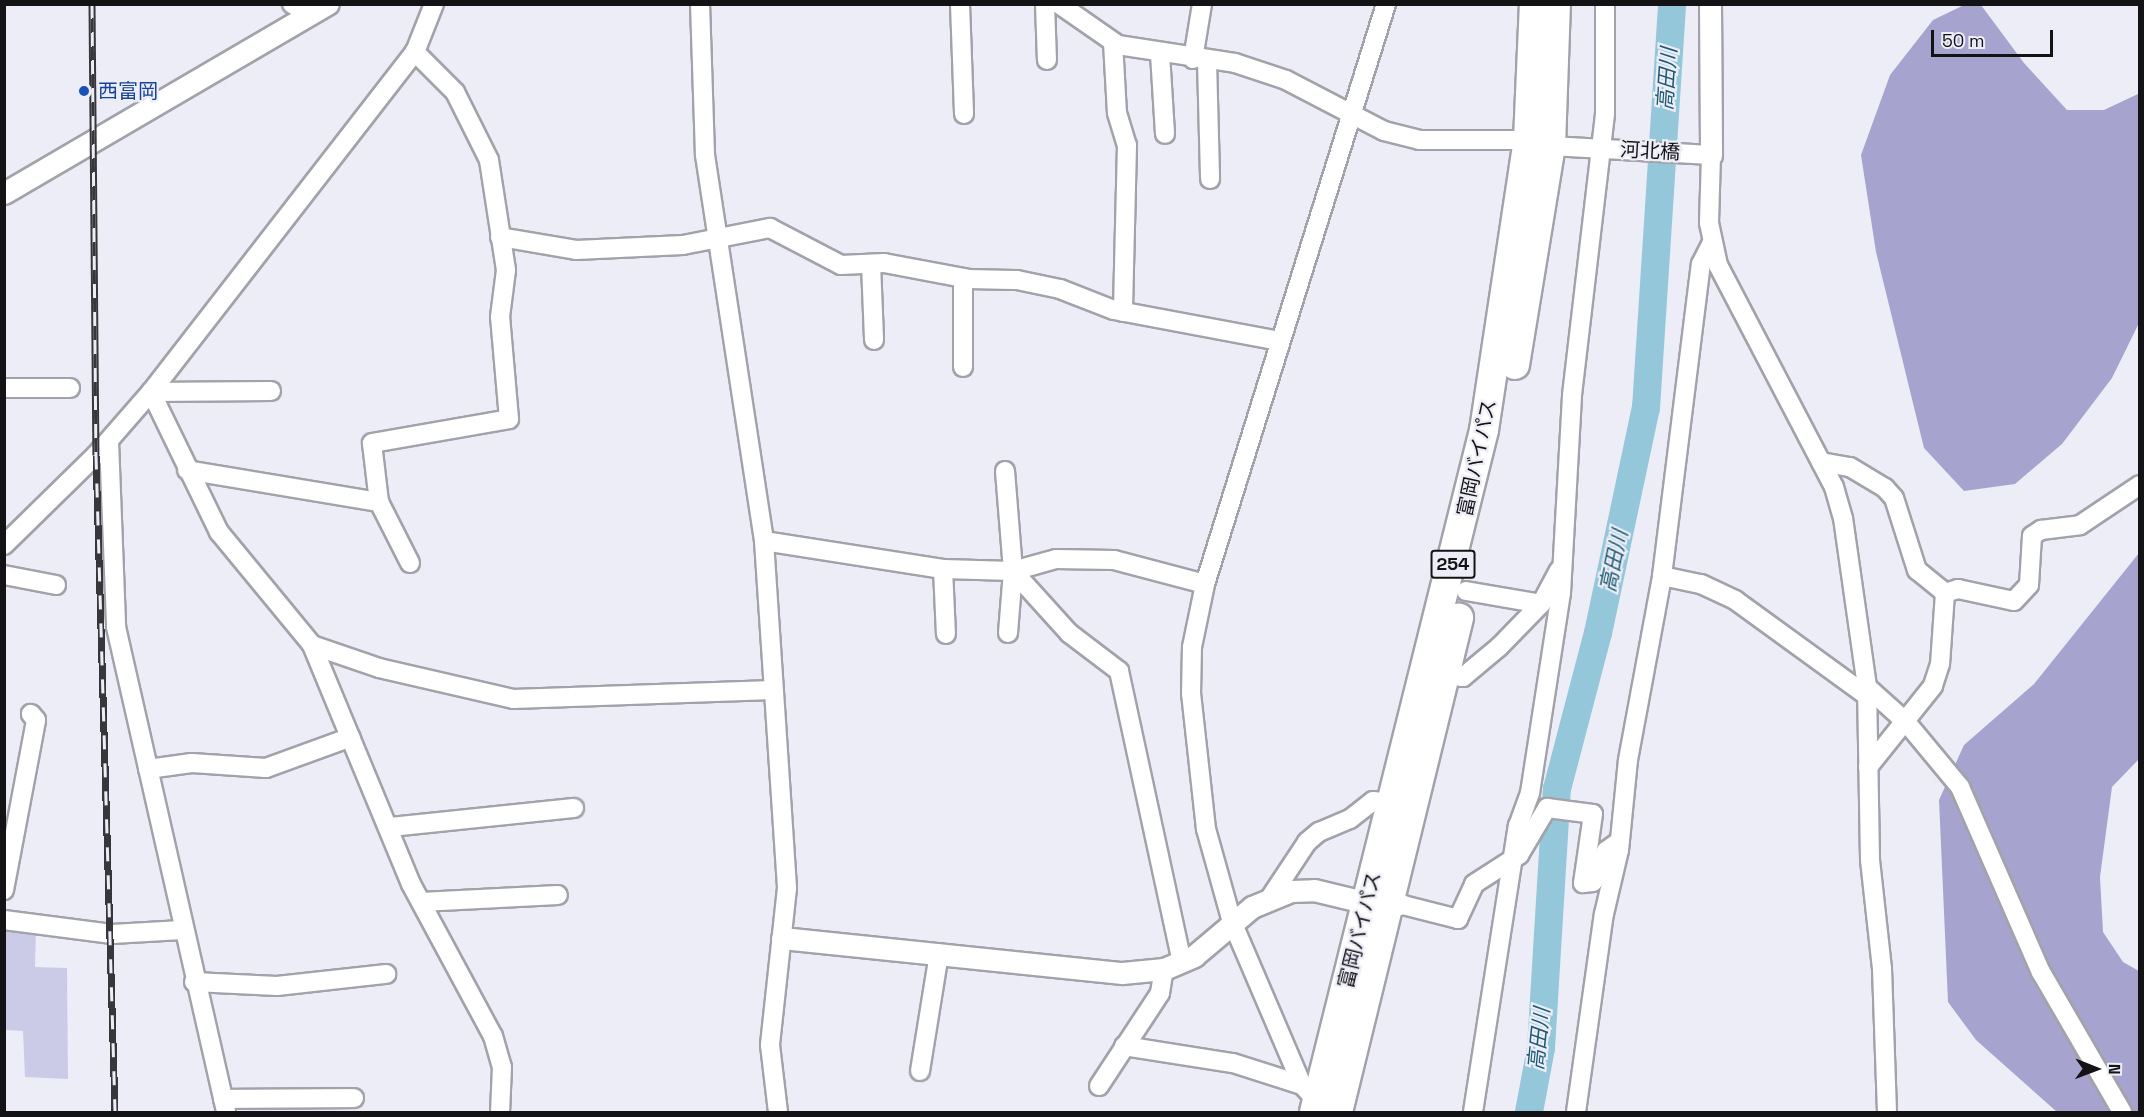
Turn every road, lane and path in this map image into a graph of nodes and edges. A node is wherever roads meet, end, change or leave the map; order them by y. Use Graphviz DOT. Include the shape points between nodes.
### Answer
graph roads {
  1 [pos="328,4"];
  2 [pos="434,4"];
  3 [pos="700,4"];
  4 [pos="960,4"];
  5 [pos="1045,4"];
  6 [pos="1059,4"];
  7 [pos="1202,4"];
  8 [pos="1386,4"];
  9 [pos="1534,4"];
  10 [pos="1556,4"];
  11 [pos="1605,4"];
  12 [pos="1710,4"];
  13 [pos="300,9"];
  14 [pos="1113,42"];
  15 [pos="416,52"];
  16 [pos="1160,54"];
  17 [pos="1047,60"];
  18 [pos="1200,60"];
  19 [pos="964,114"];
  20 [pos="1351,114"];
  21 [pos="1165,134"];
  22 [pos="1539,143"];
  23 [pos="1600,149"];
  24 [pos="1706,154"];
  25 [pos="1210,179"];
  26 [pos="4,193"];
  27 [pos="500,237"];
  28 [pos="721,238"];
  29 [pos="1712,243"];
  30 [pos="871,264"];
  31 [pos="963,278"];
  32 [pos="1123,312"];
  33 [pos="874,340"];
  34 [pos="1280,341"];
  35 [pos="963,367"];
  36 [pos="4,388"];
  37 [pos="70,388"];
  38 [pos="271,391"];
  39 [pos="152,392"];
  40 [pos="109,441"];
  41 [pos="1821,462"];
  42 [pos="187,470"];
  43 [pos="1005,471"];
  44 [pos="2139,485"];
  45 [pos="379,502"];
  46 [pos="764,541"];
  47 [pos="4,545"];
  48 [pos="410,563"];
  49 [pos="1562,564"];
  50 [pos="943,569"];
  51 [pos="1013,571"];
  52 [pos="4,575"];
  53 [pos="1662,576"];
  54 [pos="1205,584"];
  55 [pos="56,585"];
  56 [pos="1466,591"];
  57 [pos="1945,593"];
  58 [pos="1540,604"];
  59 [pos="1008,633"];
  60 [pos="946,634"];
  61 [pos="312,645"];
  62 [pos="1446,675"];
  63 [pos="773,690"];
  64 [pos="1867,692"];
  65 [pos="32,714"];
  66 [pos="1906,722"];
  67 [pos="351,737"];
  68 [pos="1868,767"];
  69 [pos="148,769"];
  70 [pos="1392,803"];
  71 [pos="574,808"];
  72 [pos="390,827"];
  73 [pos="1620,841"];
  74 [pos="1515,858"];
  75 [pos="4,890"];
  76 [pos="558,895"];
  77 [pos="1270,898"];
  78 [pos="421,902"];
  79 [pos="1378,906"];
  80 [pos="4,920"];
  81 [pos="1232,922"];
  82 [pos="182,930"];
  83 [pos="782,938"];
  84 [pos="939,954"];
  85 [pos="1173,965"];
  86 [pos="387,974"];
  87 [pos="194,982"];
  88 [pos="1124,1046"];
  89 [pos="920,1071"];
  90 [pos="1099,1086"];
  91 [pos="354,1098"];
  92 [pos="1318,1103"];
  93 [pos="224,1106"];
  94 [pos="500,1113"];
  95 [pos="778,1113"];
  96 [pos="1473,1113"];
  97 [pos="1576,1113"];
  98 [pos="1887,1113"];
  99 [pos="2121,1113"];
  1 -- 13 [label="street"];
  2 -- 15 [label="street"];
  3 -- 28 [label="street" via="705,155"];
  4 -- 19 [label="street"];
  5 -- 17 [label="street"];
  6 -- 14 [label="street"];
  7 -- 18 [label="street"];
  8 -- 20 [label="street"];
  9 -- 22 [label="highway, 富岡バイパス / 254"];
  10 -- 22 [label="highway, 富岡バイパス / 254"];
  11 -- 23 [label="street"];
  12 -- 24 [label="street"];
  13 -- 26 [label="street"];
  14 -- 16 [label="street, 河北橋"];
  14 -- 32 [label="street" via="1117,113 1127,145"];
  15 -- 27 [label="street" via="455,92 489,160"];
  15 -- 39 [label="street"];
  16 -- 18 [label="street, 河北橋"];
  16 -- 21 [label="street"];
  18 -- 20 [label="street, 河北橋" via="1234,63 1286,80"];
  18 -- 25 [label="street"];
  20 -- 22 [label="street, 河北橋" via="1384,131 1419,140"];
  20 -- 34 [label="street"];
  22 -- 23 [label="street, 河北橋"];
  22 -- 56 [label="highway, 富岡バイパス / 254" via="1521,336"];
  22 -- 70 [label="highway, 富岡バイパス / 254" via="1484,430"];
  23 -- 24 [label="street, 河北橋"];
  23 -- 49 [label="street" via="1572,395"];
  24 -- 29 [label="street"];
  27 -- 28 [label="street" via="576,250 683,245"];
  27 -- 45 [label="street" via="506,270 500,317 509,419 372,443"];
  28 -- 30 [label="street" via="770,228 841,265"];
  28 -- 46 [label="street"];
  29 -- 41 [label="street" via="1718,265"];
  29 -- 53 [label="street" via="1701,264"];
  30 -- 31 [label="street"];
  30 -- 33 [label="street"];
  31 -- 32 [label="street" via="1017,280 1060,289"];
  31 -- 35 [label="street"];
  32 -- 34 [label="street"];
  34 -- 54 [label="street"];
  36 -- 37 [label="street"];
  38 -- 39 [label="street"];
  39 -- 40 [label="street"];
  39 -- 42 [label="street"];
  40 -- 47 [label="street"];
  40 -- 69 [label="street" via="116,627"];
  41 -- 57 [label="street" via="1850,467 1885,488 1894,498 1917,570"];
  41 -- 64 [label="street" via="1843,518"];
  42 -- 45 [label="street"];
  42 -- 61 [label="street" via="219,532"];
  43 -- 51 [label="street"];
  44 -- 57 [label="street" via="2080,525 2031,536 2029,585 2014,601 1958,589"];
  45 -- 48 [label="street"];
  46 -- 50 [label="street"];
  46 -- 63 [label="street"];
  49 -- 58 [label="street"];
  49 -- 74 [label="street" via="1544,713"];
  50 -- 51 [label="street"];
  50 -- 60 [label="street"];
  51 -- 54 [label="street" via="1056,559 1114,560"];
  51 -- 59 [label="street"];
  51 -- 85 [label="street" via="1069,633 1119,671"];
  52 -- 55 [label="street"];
  53 -- 64 [label="street" via="1701,584 1735,600"];
  53 -- 73 [label="street" via="1628,760"];
  54 -- 81 [label="street" via="1191,646 1191,694 1206,829"];
  56 -- 58 [label="street"];
  56 -- 62 [label="highway, 富岡バイパス / 254"];
  57 -- 66 [label="street" via="1940,664 1933,686"];
  58 -- 62 [label="street" via="1462,677"];
  61 -- 63 [label="street" via="379,668 513,699"];
  61 -- 67 [label="street"];
  62 -- 79 [label="highway, 富岡バイパス / 254"];
  63 -- 83 [label="street" via="787,888"];
  64 -- 66 [label="street"];
  64 -- 68 [label="street"];
  65 -- 75 [label="street" via="36,720"];
  66 -- 68 [label="street"];
  66 -- 99 [label="street" via="1960,787 2041,972"];
  67 -- 69 [label="street" via="266,768 192,763"];
  67 -- 72 [label="street"];
  68 -- 98 [label="street"];
  69 -- 82 [label="street"];
  70 -- 77 [label="street" via="1373,801 1350,819 1319,832 1307,842"];
  70 -- 79 [label="highway, 富岡バイパス / 254"];
  71 -- 72 [label="street"];
  72 -- 78 [label="street"];
  73 -- 74 [label="street" via="1606,852 1593,882 1583,883 1593,814 1547,807"];
  73 -- 97 [label="street" via="1604,914"];
  74 -- 79 [label="street" via="1474,884 1458,919 1402,905"];
  74 -- 96 [label="street"];
  76 -- 78 [label="street"];
  77 -- 79 [label="street" via="1314,890"];
  77 -- 81 [label="street"];
  78 -- 94 [label="street" via="493,1036 502,1067"];
  79 -- 92 [label="highway, 富岡バイパス / 254"];
  80 -- 82 [label="street" via="112,934"];
  81 -- 85 [label="street"];
  81 -- 92 [label="street"];
  82 -- 87 [label="street"];
  83 -- 84 [label="street"];
  83 -- 95 [label="street" via="770,1045"];
  84 -- 85 [label="street" via="1122,973"];
  84 -- 89 [label="street"];
  85 -- 88 [label="street" via="1160,993"];
  86 -- 87 [label="street" via="277,986"];
  87 -- 93 [label="street"];
  88 -- 90 [label="street"];
  88 -- 92 [label="street" via="1233,1063"];
  91 -- 93 [label="street"];
}
